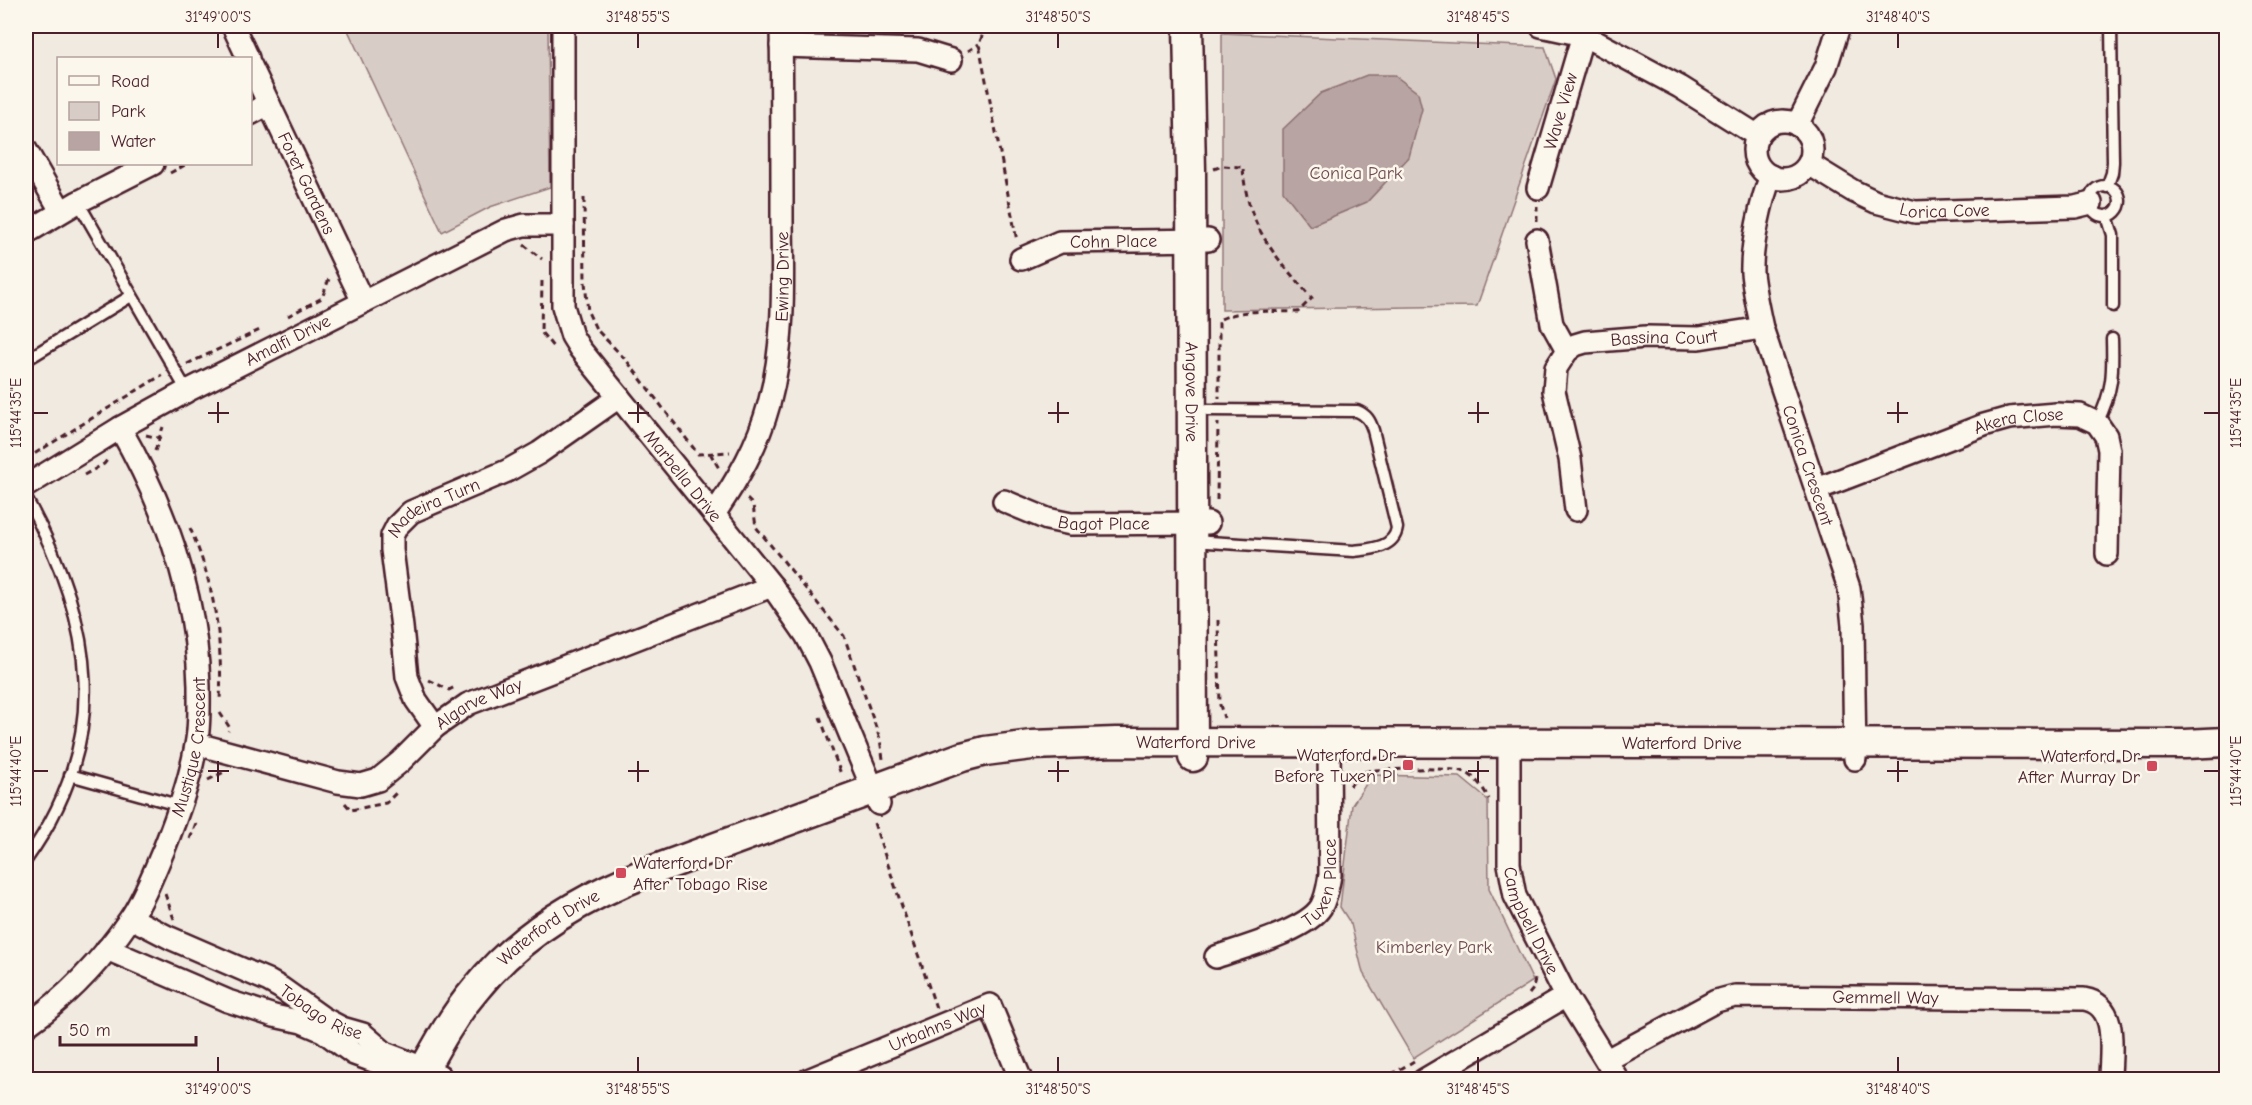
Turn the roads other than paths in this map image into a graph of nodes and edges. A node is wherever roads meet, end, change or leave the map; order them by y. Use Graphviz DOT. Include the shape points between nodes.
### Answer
graph roads {
  1 [pos="233,26"];
  2 [pos="563,26"];
  3 [pos="1188,26"];
  4 [pos="1202,26"];
  5 [pos="1541,26"];
  6 [pos="1839,26"];
  7 [pos="2111,26"];
  8 [pos="1583,35"];
  9 [pos="781,36"];
  10 [pos="248,57"];
  11 [pos="951,60"];
  12 [pos="252,73"];
  13 [pos="260,109"];
  14 [pos="1797,125"];
  15 [pos="1758,136"];
  16 [pos="26,150"];
  17 [pos="1809,164"];
  18 [pos="151,165"];
  19 [pos="1771,176"];
  20 [pos="2107,187"];
  21 [pos="1538,188"];
  22 [pos="70,206"];
  23 [pos="2099,210"];
  24 [pos="563,225"];
  25 [pos="26,233"];
  26 [pos="1200,240"];
  27 [pos="1537,240"];
  28 [pos="1021,259"];
  29 [pos="131,296"];
  30 [pos="363,302"];
  31 [pos="2113,306"];
  32 [pos="1762,328"];
  33 [pos="2112,339"];
  34 [pos="1567,351"];
  35 [pos="26,360"];
  36 [pos="187,391"];
  37 [pos="619,397"];
  38 [pos="1208,410"];
  39 [pos="2097,423"];
  40 [pos="120,428"];
  41 [pos="26,486"];
  42 [pos="1817,489"];
  43 [pos="26,498"];
  44 [pos="1004,501"];
  45 [pos="1576,510"];
  46 [pos="714,514"];
  47 [pos="1200,532"];
  48 [pos="2107,554"];
  49 [pos="772,586"];
  50 [pos="435,727"];
  51 [pos="2226,742"];
  52 [pos="206,746"];
  53 [pos="1202,750"];
  54 [pos="1329,750"];
  55 [pos="1509,750"];
  56 [pos="1855,751"];
  57 [pos="2226,757"];
  58 [pos="70,775"];
  59 [pos="873,800"];
  60 [pos="181,806"];
  61 [pos="26,860"];
  62 [pos="131,918"];
  63 [pos="172,930"];
  64 [pos="107,949"];
  65 [pos="1216,957"];
  66 [pos="155,969"];
  67 [pos="267,980"];
  68 [pos="1566,996"];
  69 [pos="254,1010"];
  70 [pos="26,1026"];
  71 [pos="1606,1060"];
  72 [pos="427,1076"];
  73 [pos="808,1080"];
  74 [pos="1021,1080"];
  75 [pos="1424,1080"];
  76 [pos="1618,1080"];
  77 [pos="2110,1080"];
  1 -- 10 [label="street"];
  2 -- 24 [label="street, Marbella Drive"];
  3 -- 26 [label="street, Angove Drive"];
  4 -- 26 [label="street, Angove Drive" via="1207,78"];
  5 -- 8 [label="street"];
  6 -- 14 [label="street" via="1826,67"];
  7 -- 20 [label="lane" via="2113,162"];
  8 -- 15 [label="street" via="1680,87"];
  8 -- 21 [label="street, Wave View"];
  9 -- 11 [label="street" via="918,50"];
  9 -- 46 [label="street, Ewing Drive" via="783,297 778,359 756,443 742,474"];
  12 -- 13 [label="street, Foret Gardens"];
  13 -- 30 [label="street, Foret Gardens"];
  14 -- 15 [label="street" via="1773,123"];
  14 -- 17 [label="street" via="1810,140"];
  15 -- 19 [label="street" via="1754,153 1762,170"];
  16 -- 22 [label="street"];
  17 -- 19 [label="street" via="1790,178"];
  17 -- 23 [label="street, Lorica Cove" via="1876,202 1915,212 2075,207"];
  18 -- 22 [label="street"];
  19 -- 32 [label="street, Conica Crescent" via="1753,252 1752,272"];
  20 -- 23 [label="lane" via="2093,193"];
  20 -- 23 [label="lane" via="2118,195 2118,208 2114,214"];
  22 -- 25 [label="street"];
  22 -- 29 [label="lane"];
  23 -- 31 [label="lane" via="2113,236"];
  24 -- 30 [label="street, Amalfi Drive" via="524,225 506,230"];
  24 -- 37 [label="street, Marbella Drive" via="563,306 567,322 580,349"];
  26 -- 28 [label="street, Cohn Place" via="1060,242"];
  26 -- 38 [label="street, Angove Drive"];
  26 -- 47 [label="street, Angove Drive"];
  27 -- 34 [label="street" via="1552,324"];
  29 -- 35 [label="lane"];
  29 -- 36 [label="lane"];
  30 -- 36 [label="street, Amalfi Drive"];
  32 -- 34 [label="street, Bassina Court" via="1699,339 1585,342"];
  32 -- 42 [label="street, Conica Crescent"];
  33 -- 39 [label="lane" via="2113,378 2108,402"];
  34 -- 45 [label="street" via="1556,368 1554,391 1570,459"];
  36 -- 40 [label="street, Amalfi Drive"];
  37 -- 46 [label="street, Marbella Drive"];
  37 -- 50 [label="street, Madeira Turn" via="539,453 411,513 397,526 392,550 407,677 416,700"];
  38 -- 47 [label="street, Angove Drive"];
  38 -- 47 [label="lane" via="1362,413 1373,430 1397,528 1391,541 1354,551"];
  39 -- 42 [label="street, Akera Close" via="2080,416 2009,418"];
  39 -- 48 [label="street" via="2109,450"];
  40 -- 41 [label="street, Amalfi Drive"];
  40 -- 52 [label="street, Mustique Crescent" via="140,462 183,571 194,619"];
  42 -- 56 [label="street, Conica Crescent" via="1852,605"];
  43 -- 58 [label="lane" via="67,590 82,647 83,716"];
  44 -- 47 [label="street, Bagot Place" via="1047,519 1071,524"];
  46 -- 49 [label="street, Marbella Drive"];
  47 -- 53 [label="street, Angove Drive"];
  49 -- 50 [label="street, Algarve Way" via="475,701"];
  49 -- 59 [label="street, Marbella Drive" via="820,663"];
  50 -- 52 [label="street, Algarve Way" via="388,774 361,785"];
  51 -- 56 [label="street, Waterford Drive"];
  52 -- 60 [label="street, Mustique Crescent"];
  53 -- 54 [label="street, Waterford Drive"];
  53 -- 59 [label="street, Waterford Drive" via="1063,743 995,750 962,757"];
  54 -- 55 [label="street, Waterford Drive"];
  54 -- 65 [label="street, Tuxen Place" via="1330,875 1322,907 1294,929"];
  55 -- 56 [label="street, Waterford Drive"];
  55 -- 68 [label="street, Campbell Drive" via="1511,881 1521,911"];
  56 -- 57 [label="street, Waterford Drive"];
  58 -- 60 [label="lane"];
  58 -- 61 [label="lane" via="47,827"];
  59 -- 72 [label="street, Waterford Drive" via="648,872 587,899 532,934 475,989 461,1008"];
  60 -- 62 [label="street, Mustique Crescent"];
  62 -- 63 [label="street, Tobago Rise"];
  62 -- 64 [label="street, Mustique Crescent"];
  63 -- 66 [label="street"];
  63 -- 67 [label="street, Tobago Rise"];
  64 -- 66 [label="street, Tobago Rise"];
  64 -- 70 [label="street, Mustique Crescent" via="81,979"];
  66 -- 69 [label="street, Tobago Rise"];
  67 -- 69 [label="street, Tobago Rise"];
  67 -- 72 [label="street, Tobago Rise" via="323,1018 363,1034 384,1053"];
  68 -- 71 [label="street, Campbell Drive"];
  68 -- 75 [label="street"];
  69 -- 72 [label="street, Tobago Rise" via="302,1022 354,1054"];
  71 -- 76 [label="street, Campbell Drive"];
  71 -- 77 [label="street, Gemmell Way" via="1716,1001 1735,996 2084,999 2099,1004 2108,1017"];
  73 -- 74 [label="street, Urbahns Way" via="990,1005"];
}
